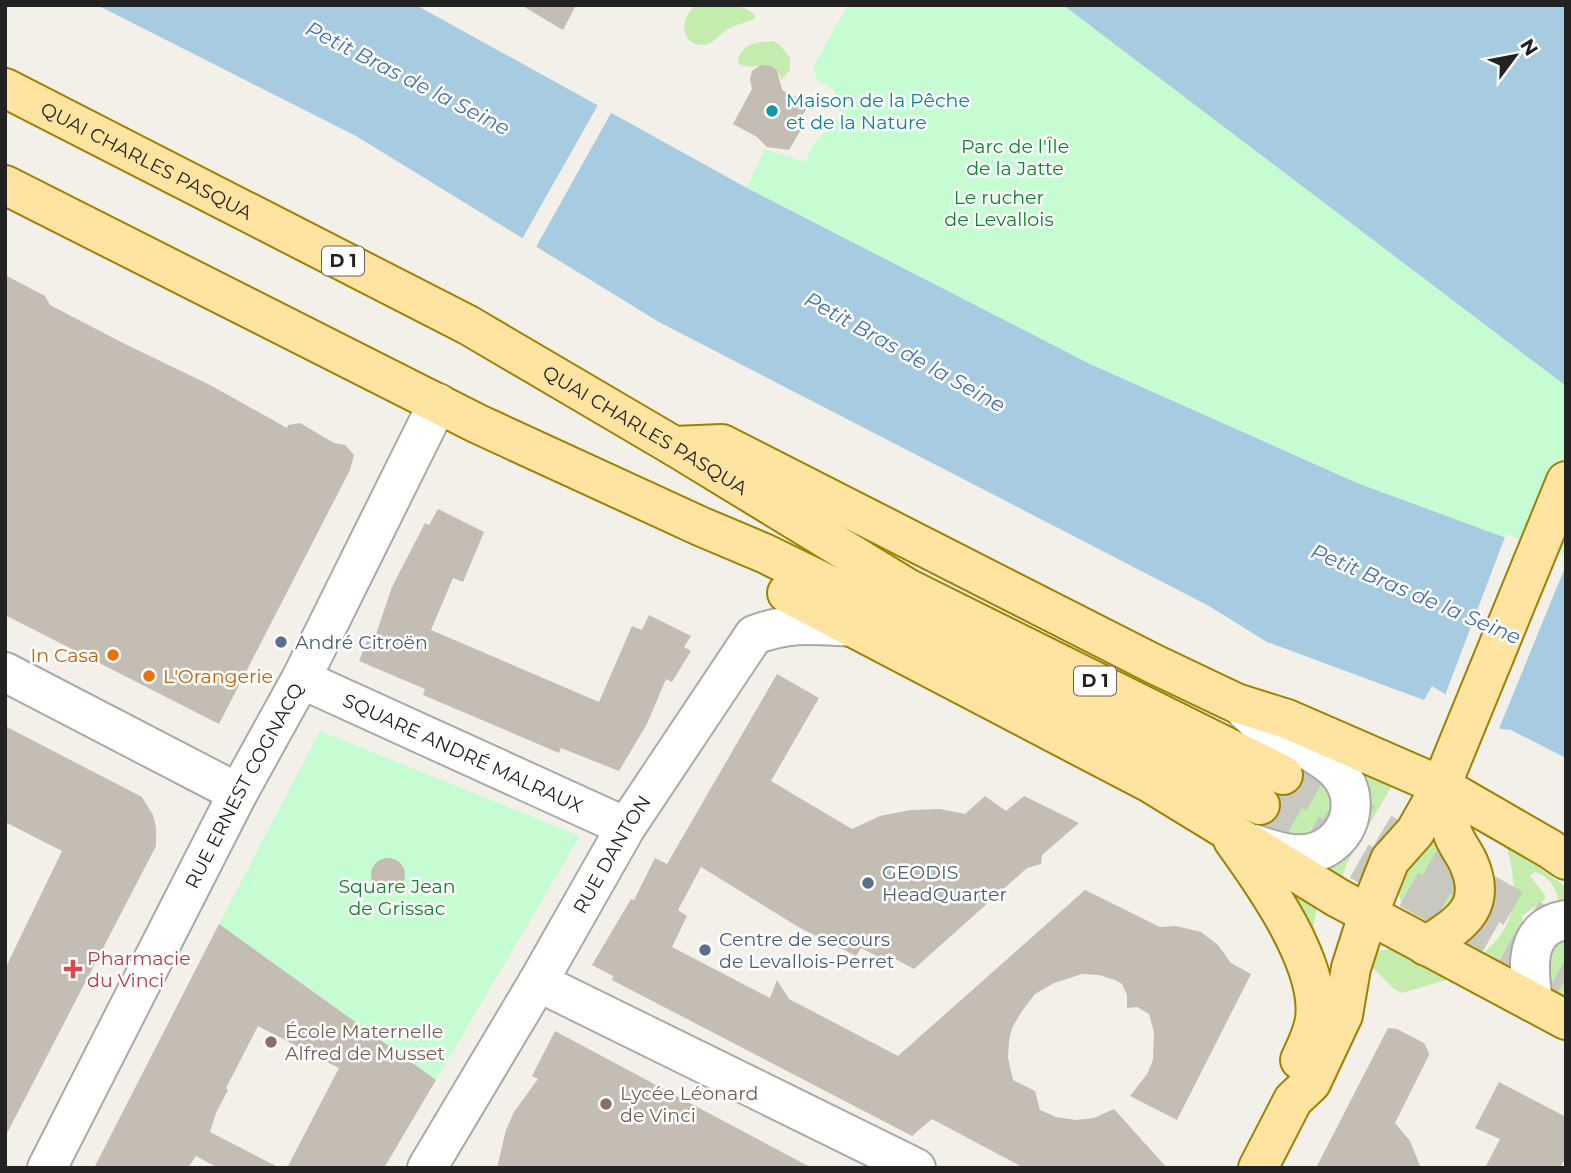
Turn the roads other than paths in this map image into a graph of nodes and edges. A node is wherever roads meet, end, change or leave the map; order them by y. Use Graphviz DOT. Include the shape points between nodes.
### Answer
graph roads {
  1 [pos="5,88"];
  2 [pos="5,185"];
  3 [pos="438,402"];
  4 [pos="674,446"];
  5 [pos="1566,481"];
  6 [pos="702,527"];
  7 [pos="853,627"];
  8 [pos="5,672"];
  9 [pos="301,679"];
  10 [pos="1236,703"];
  11 [pos="1447,772"];
  12 [pos="1283,775"];
  13 [pos="238,793"];
  14 [pos="1259,805"];
  15 [pos="626,827"];
  16 [pos="1234,834"];
  17 [pos="1566,860"];
  18 [pos="1368,915"];
  19 [pos="1566,919"];
  20 [pos="1426,946"];
  21 [pos="538,982"];
  22 [pos="1533,1001"];
  23 [pos="1566,1020"];
  24 [pos="1293,1100"];
  25 [pos="47,1168"];
  26 [pos="426,1168"];
  27 [pos="916,1168"];
  28 [pos="1258,1168"];
  1 -- 4 [label="main road, QUAI CHARLES PASQUA / D 1" via="468,325"];
  2 -- 3 [label="main road, D 1"];
  3 -- 6 [label="main road, D 1"];
  3 -- 9 [label="street, RUE ERNEST COGNACQ"];
  4 -- 10 [label="main road" via="722,443"];
  4 -- 12 [label="main road, QUAI CHARLES PASQUA / D 1" via="907,588"];
  5 -- 11 [label="main road"];
  6 -- 7 [label="main road" via="725,560"];
  6 -- 14 [label="main road, D 1" via="897,618"];
  7 -- 15 [label="street, RUE DANTON" via="794,624 754,635"];
  7 -- 16 [label="main road" via="1152,784"];
  8 -- 13 [label="street"];
  9 -- 13 [label="street, RUE ERNEST COGNACQ"];
  9 -- 15 [label="street, SQUARE ANDRÉ MALRAUX"];
  10 -- 11 [label="main road"];
  10 -- 16 [label="street" via="1264,727 1336,769 1348,786 1351,807 1340,836 1315,853 1285,854"];
  11 -- 17 [label="main road"];
  11 -- 18 [label="main road" via="1415,832 1390,860"];
  11 -- 20 [label="main road" via="1454,837 1471,868 1474,892 1469,913"];
  13 -- 25 [label="street, RUE ERNEST COGNACQ"];
  15 -- 21 [label="street, RUE DANTON"];
  16 -- 18 [label="main road"];
  16 -- 24 [label="main road" via="1294,936 1313,989 1315,1019 1295,1069"];
  18 -- 20 [label="main road"];
  18 -- 24 [label="main road" via="1351,968 1343,1015 1311,1083"];
  19 -- 22 [label="street" via="1542,932 1531,951 1528,964"];
  20 -- 22 [label="main road"];
  21 -- 26 [label="street, RUE DANTON"];
  21 -- 27 [label="street"];
  22 -- 23 [label="main road"];
  24 -- 28 [label="main road"];
}
